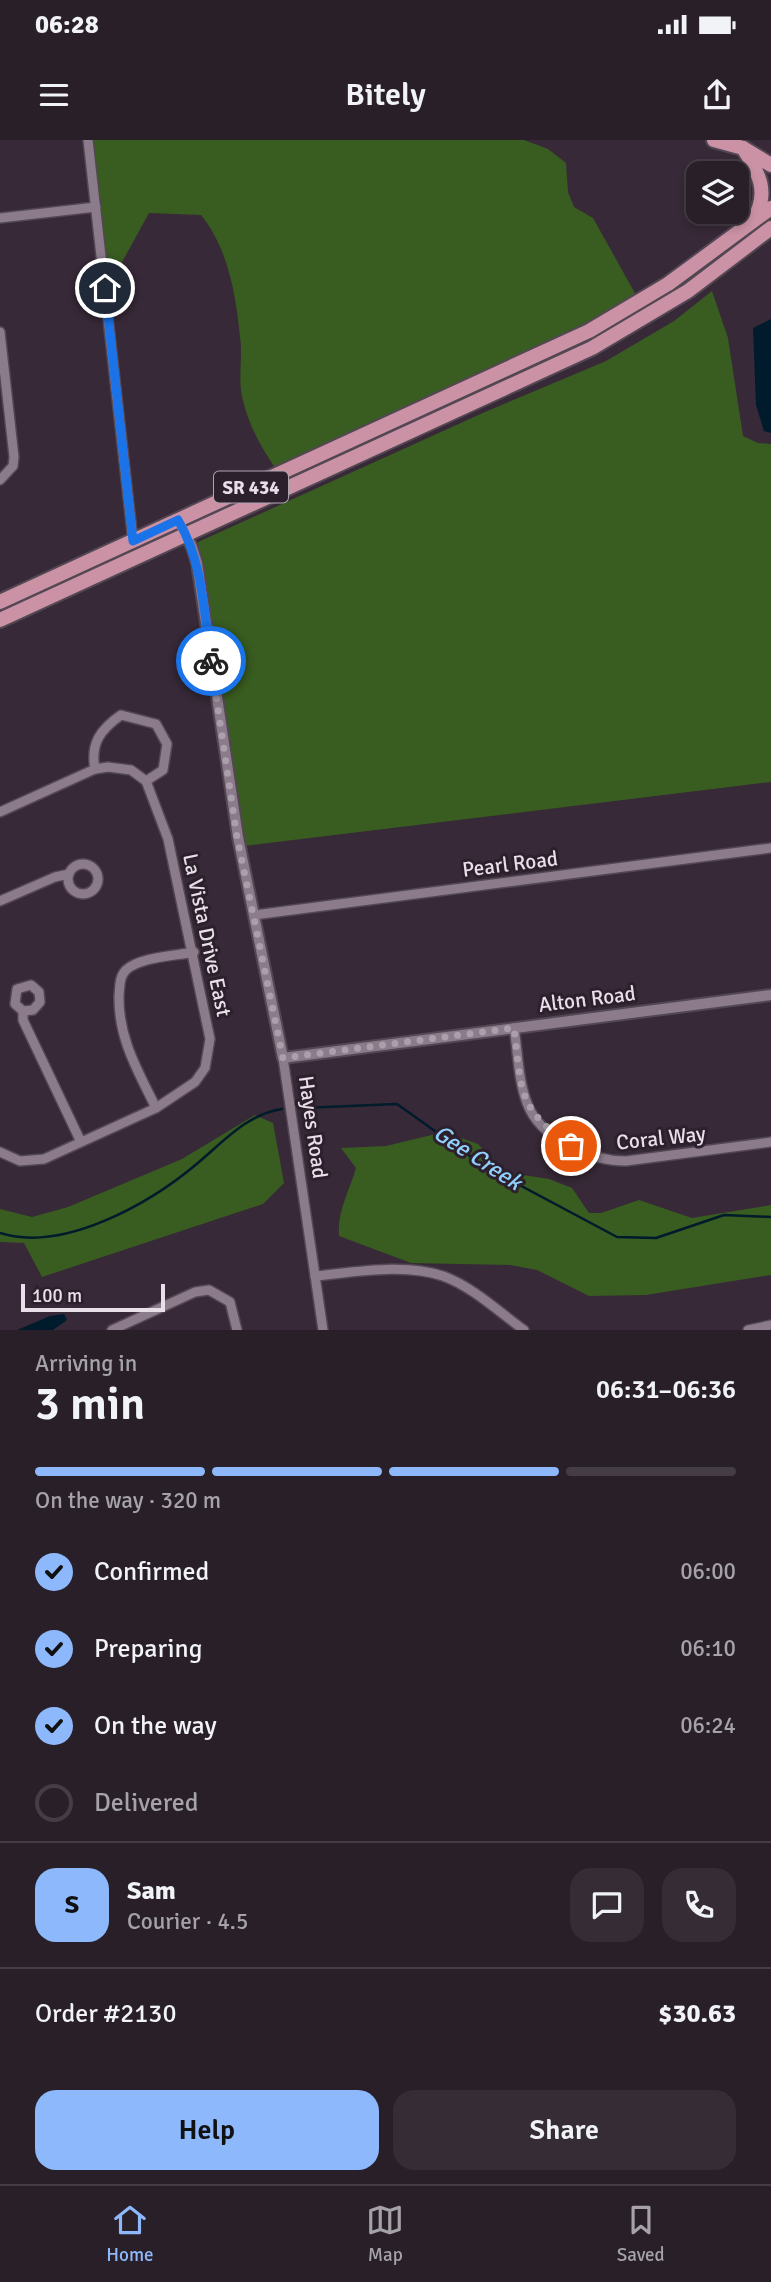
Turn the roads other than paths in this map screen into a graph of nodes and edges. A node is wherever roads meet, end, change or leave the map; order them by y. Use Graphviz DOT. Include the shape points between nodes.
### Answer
graph roads {
  1 [pos="88,140"];
  2 [pos="714,140"];
  3 [pos="743,148"];
  4 [pos="771,165"];
  5 [pos="96,207"];
  6 [pos="771,208"];
  7 [pos="0,218"];
  8 [pos="752,221"];
  9 [pos="771,228"];
  10 [pos="0,332"];
  11 [pos="505,369"];
  12 [pos="487,397"];
  13 [pos="0,480"];
  14 [pos="178,520"];
  15 [pos="187,535"];
  16 [pos="133,541"];
  17 [pos="0,602"];
  18 [pos="0,620"];
  19 [pos="95,768"];
  20 [pos="146,781"];
  21 [pos="0,812"];
  22 [pos="771,848"];
  23 [pos="69,874"];
  24 [pos="0,901"];
  25 [pos="254,915"];
  26 [pos="194,952"];
  27 [pos="771,995"];
  28 [pos="23,1010"];
  29 [pos="514,1028"];
  30 [pos="283,1058"];
  31 [pos="156,1108"];
  32 [pos="80,1140"];
  33 [pos="771,1142"];
  34 [pos="0,1152"];
  35 [pos="315,1276"];
  36 [pos="771,1325"];
  37 [pos="112,1330"];
  38 [pos="237,1330"];
  39 [pos="323,1330"];
  40 [pos="524,1330"];
  41 [pos="748,1330"];
  1 -- 5 [label="street"];
  2 -- 3 [label="main road"];
  3 -- 4 [label="main road"];
  3 -- 8 [label="main road" via="762,180 762,201"];
  5 -- 7 [label="street"];
  5 -- 16 [label="street"];
  6 -- 8 [label="main road, SR 434"];
  8 -- 11 [label="main road, SR 434" via="619,314"];
  9 -- 12 [label="main road, SR 434" via="688,291 625,331"];
  10 -- 13 [label="street" via="13,466"];
  11 -- 12 [label="main road" via="501,382"];
  11 -- 14 [label="main road, SR 434"];
  12 -- 15 [label="main road, SR 434"];
  14 -- 15 [label="street, Hayes Road"];
  14 -- 16 [label="main road, SR 434"];
  15 -- 18 [label="main road, SR 434"];
  15 -- 25 [label="street, Hayes Road" via="197,563 237,837"];
  16 -- 17 [label="main road, SR 434"];
  19 -- 20 [label="street" via="131,770"];
  19 -- 20 [label="street" via="94,752 102,729 121,715 135,717 156,724 167,744 163,770"];
  19 -- 21 [label="street"];
  20 -- 26 [label="street, La Vista Drive East" via="169,839"];
  22 -- 25 [label="street, Pearl Road"];
  23 -- 24 [label="street"];
  25 -- 30 [label="street, Hayes Road"];
  26 -- 31 [label="street, La Vista Drive East" via="210,1039 205,1068 195,1082"];
  26 -- 31 [label="street" via="135,964 124,972 120,983 118,1017 123,1040"];
  27 -- 29 [label="street, Alton Road"];
  28 -- 32 [label="street" via="23,1020"];
  29 -- 30 [label="street, Alton Road"];
  29 -- 33 [label="street, Coral Way" via="527,1105 552,1133 586,1156 626,1161"];
  30 -- 35 [label="street, Hayes Road"];
  31 -- 32 [label="street, La Vista Drive East"];
  32 -- 34 [label="street, La Vista Drive East" via="44,1159 20,1161"];
  35 -- 39 [label="street, Hayes Road"];
  35 -- 40 [label="street" via="402,1270 443,1276"];
  36 -- 41 [label="street"];
  37 -- 38 [label="street" via="209,1290 230,1302"];
}
